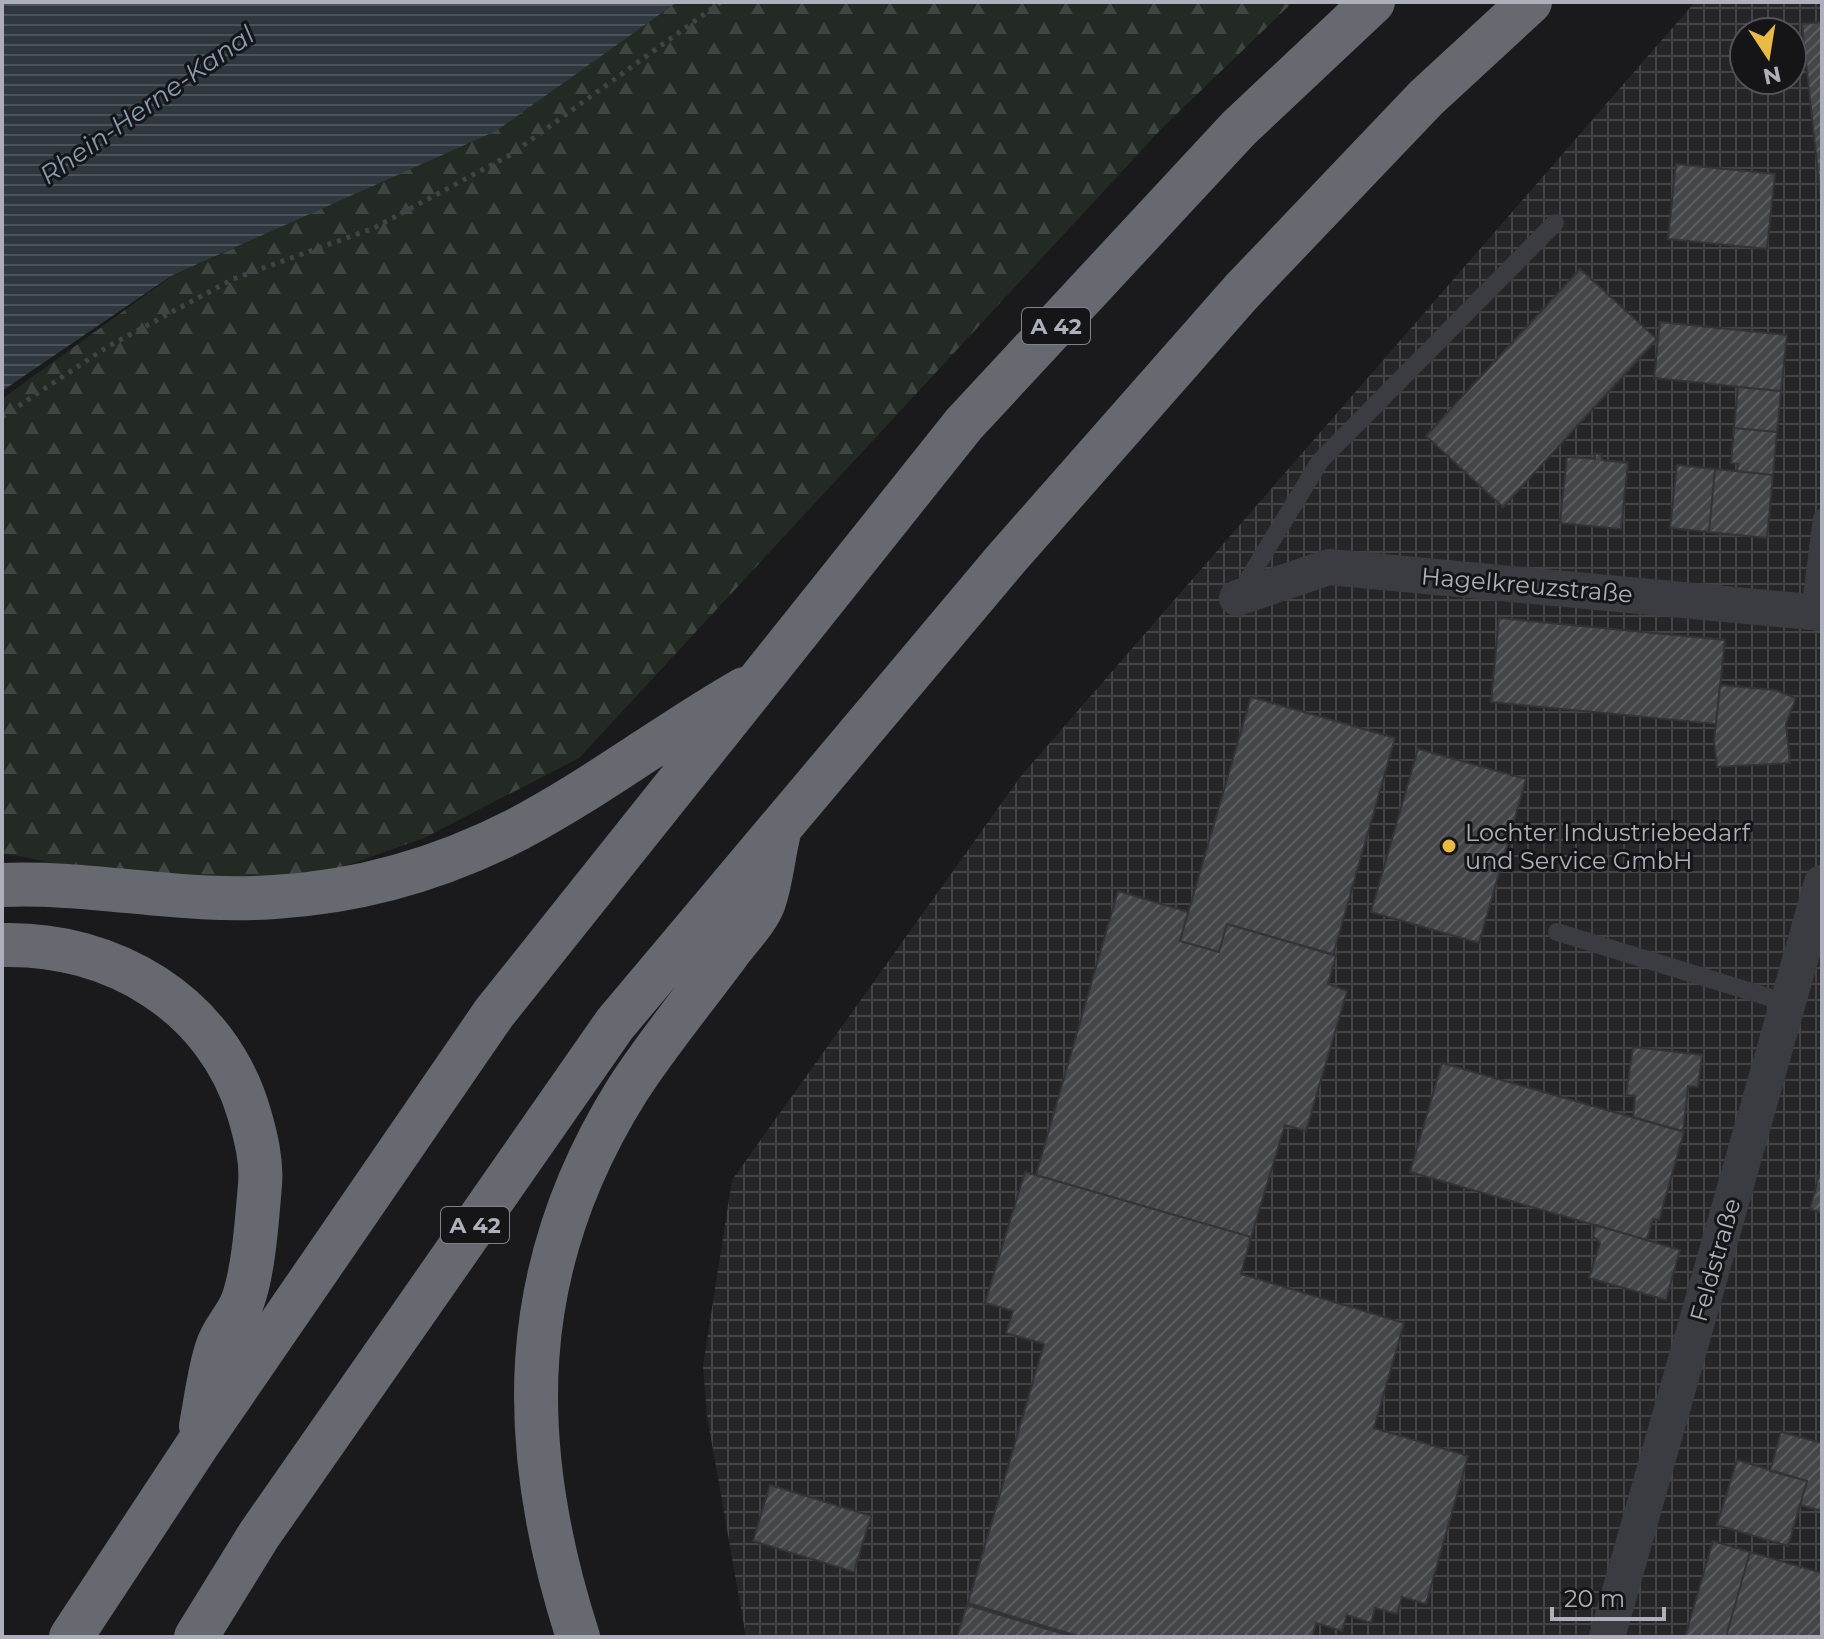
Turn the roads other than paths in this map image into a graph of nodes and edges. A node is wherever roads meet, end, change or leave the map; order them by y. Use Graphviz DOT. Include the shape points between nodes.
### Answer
graph roads {
  1 [pos="1373,2"];
  2 [pos="1530,2"];
  3 [pos="1555,223"];
  4 [pos="1822,518"];
  5 [pos="1237,598"];
  6 [pos="1816,612"];
  7 [pos="767,676"];
  8 [pos="779,830"];
  9 [pos="1822,883"];
  10 [pos="2,885"];
  11 [pos="1557,932"];
  12 [pos="2,945"];
  13 [pos="1788,1003"];
  14 [pos="198,1444"];
  15 [pos="71,1637"];
  16 [pos="196,1637"];
  17 [pos="578,1637"];
  18 [pos="1607,1637"];
  1 -- 7 [label="highway, A 42" via="1239,128 964,424"];
  2 -- 8 [label="highway, A 42" via="1426,98 1242,291 1006,559"];
  3 -- 5 [label="lane" via="1320,461"];
  4 -- 6 [label="lane"];
  5 -- 6 [label="street, Hagelkreuzstraße" via="1329,567"];
  7 -- 10 [label="highway" via="519,829 404,875 271,898"];
  7 -- 14 [label="highway, A 42" via="494,1013"];
  8 -- 16 [label="highway, A 42" via="615,1024 259,1535"];
  8 -- 17 [label="highway" via="763,905 629,1088 576,1190 546,1288 537,1349 535,1446 547,1520"];
  9 -- 13 [label="street, Feldstraße"];
  11 -- 13 [label="lane"];
  12 -- 14 [label="highway" via="42,945 93,955 156,987 204,1029 244,1096 260,1162 255,1227 243,1299 217,1347"];
  13 -- 18 [label="street, Feldstraße"];
  14 -- 15 [label="highway, A 42"];
}
